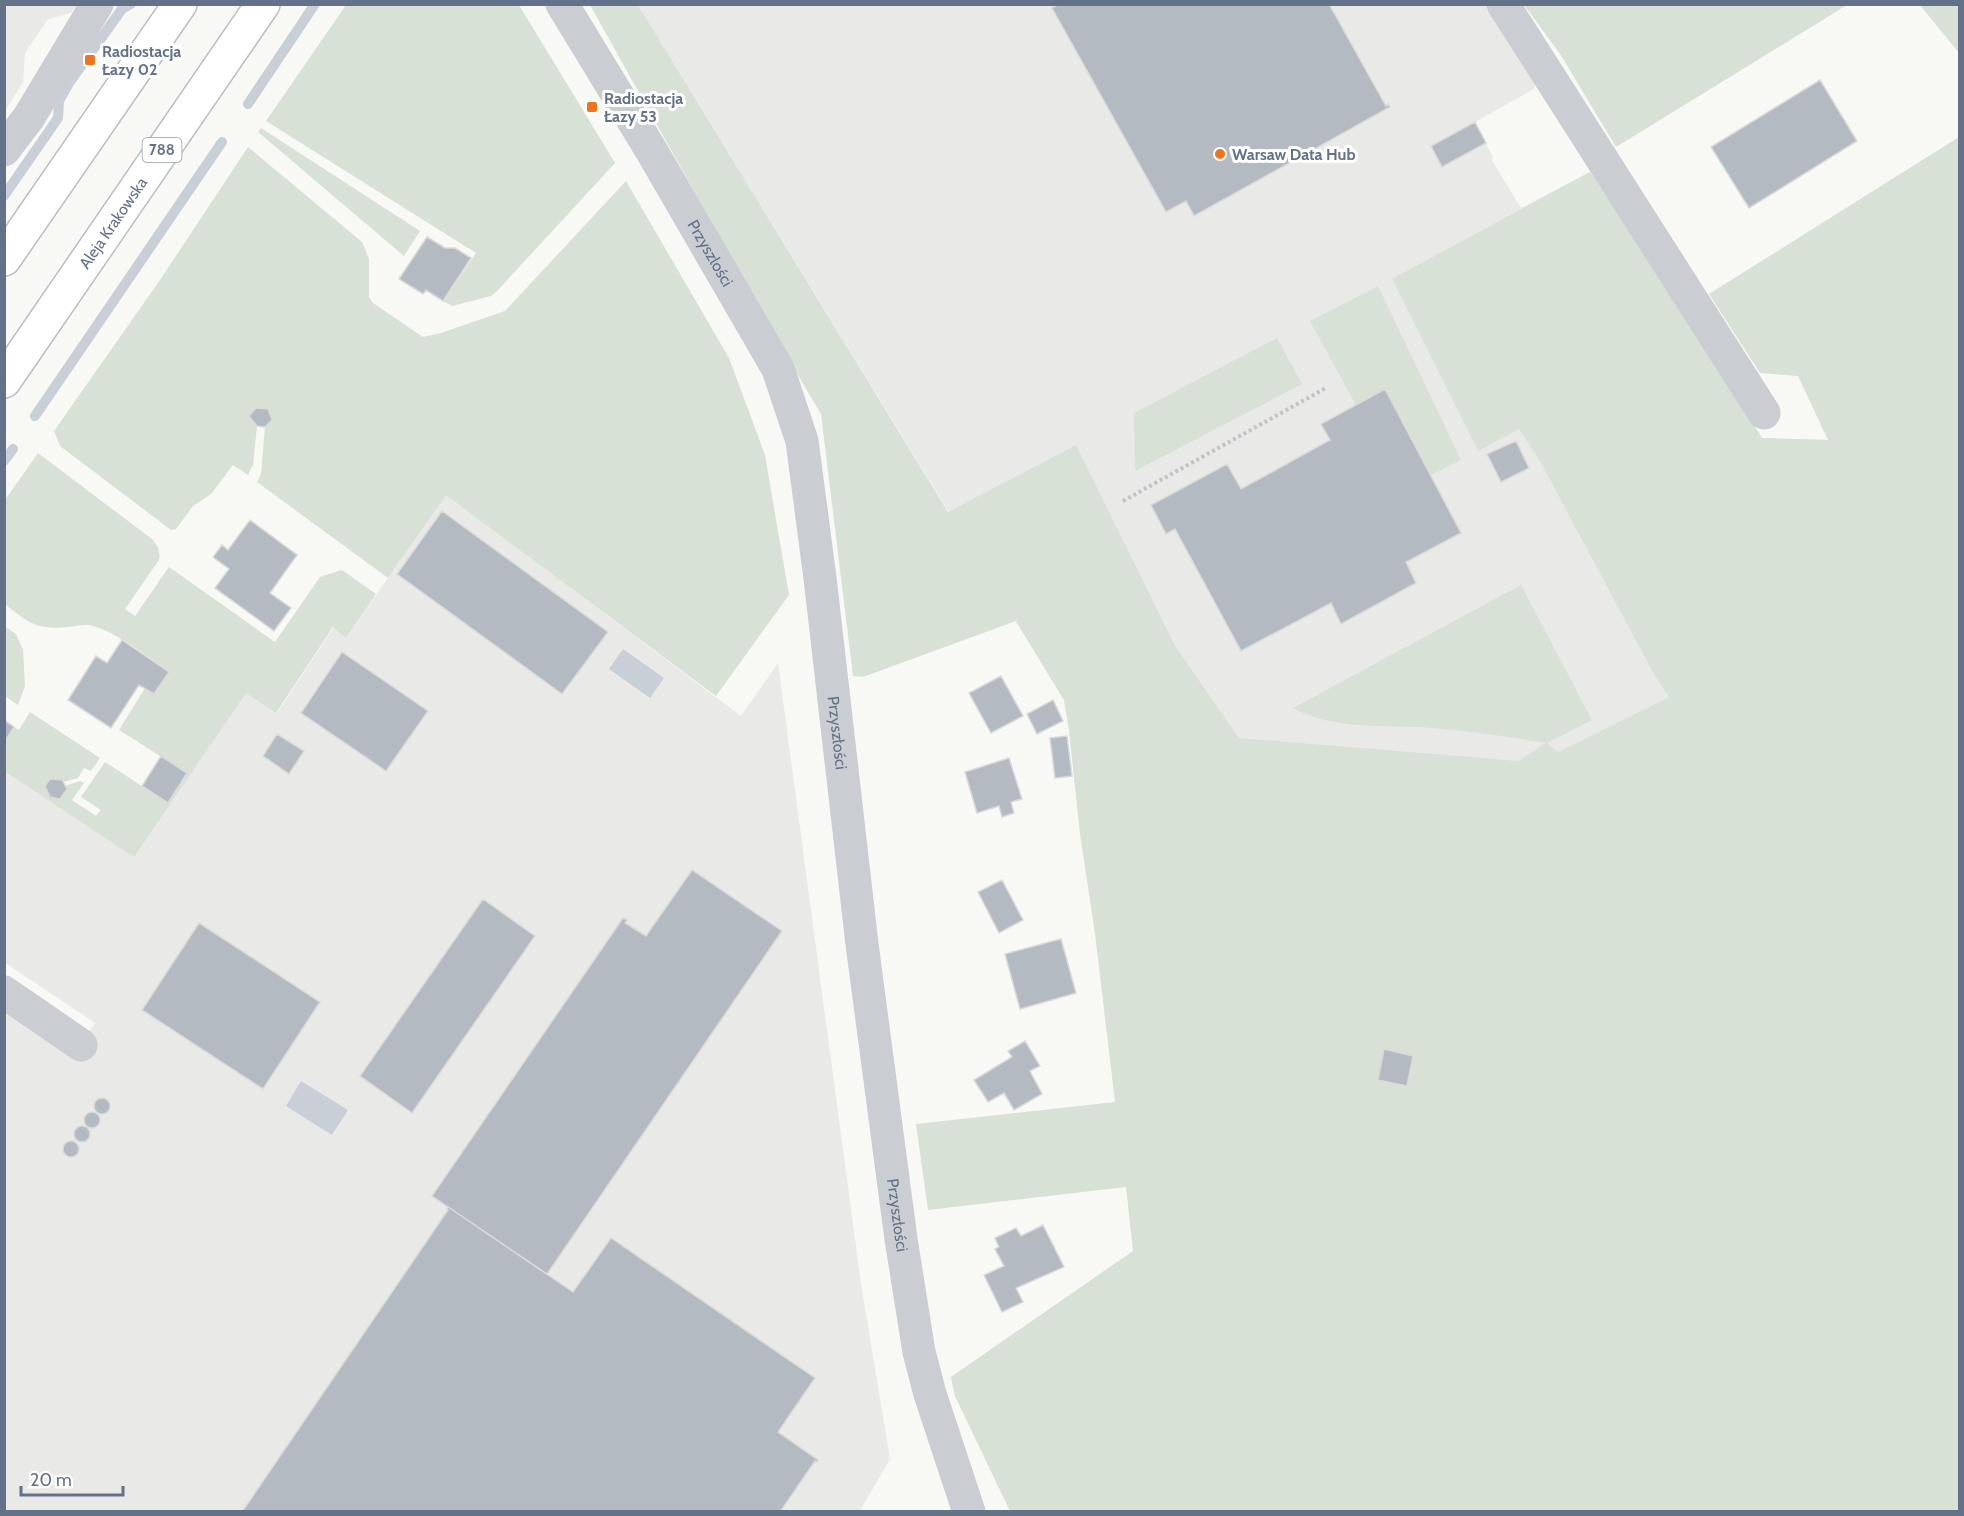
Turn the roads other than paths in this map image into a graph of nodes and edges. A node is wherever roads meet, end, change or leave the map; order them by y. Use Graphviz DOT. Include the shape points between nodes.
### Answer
graph roads {
  1 [pos="97,4"];
  2 [pos="180,4"];
  3 [pos="263,4"];
  4 [pos="562,4"];
  5 [pos="1503,4"];
  6 [pos="4,150"];
  7 [pos="5,259"];
  8 [pos="4,381"];
  9 [pos="1764,413"];
  10 [pos="4,992"];
  11 [pos="81,1044"];
  12 [pos="969,1512"];
  1 -- 6 [label="street"];
  2 -- 7 [label="main road"];
  3 -- 8 [label="main road, Aleja Krakowska / 788"];
  4 -- 12 [label="street, Przyszłości" via="778,369 802,441 901,1239 922,1362"];
  5 -- 9 [label="street"];
  10 -- 11 [label="street"];
}
